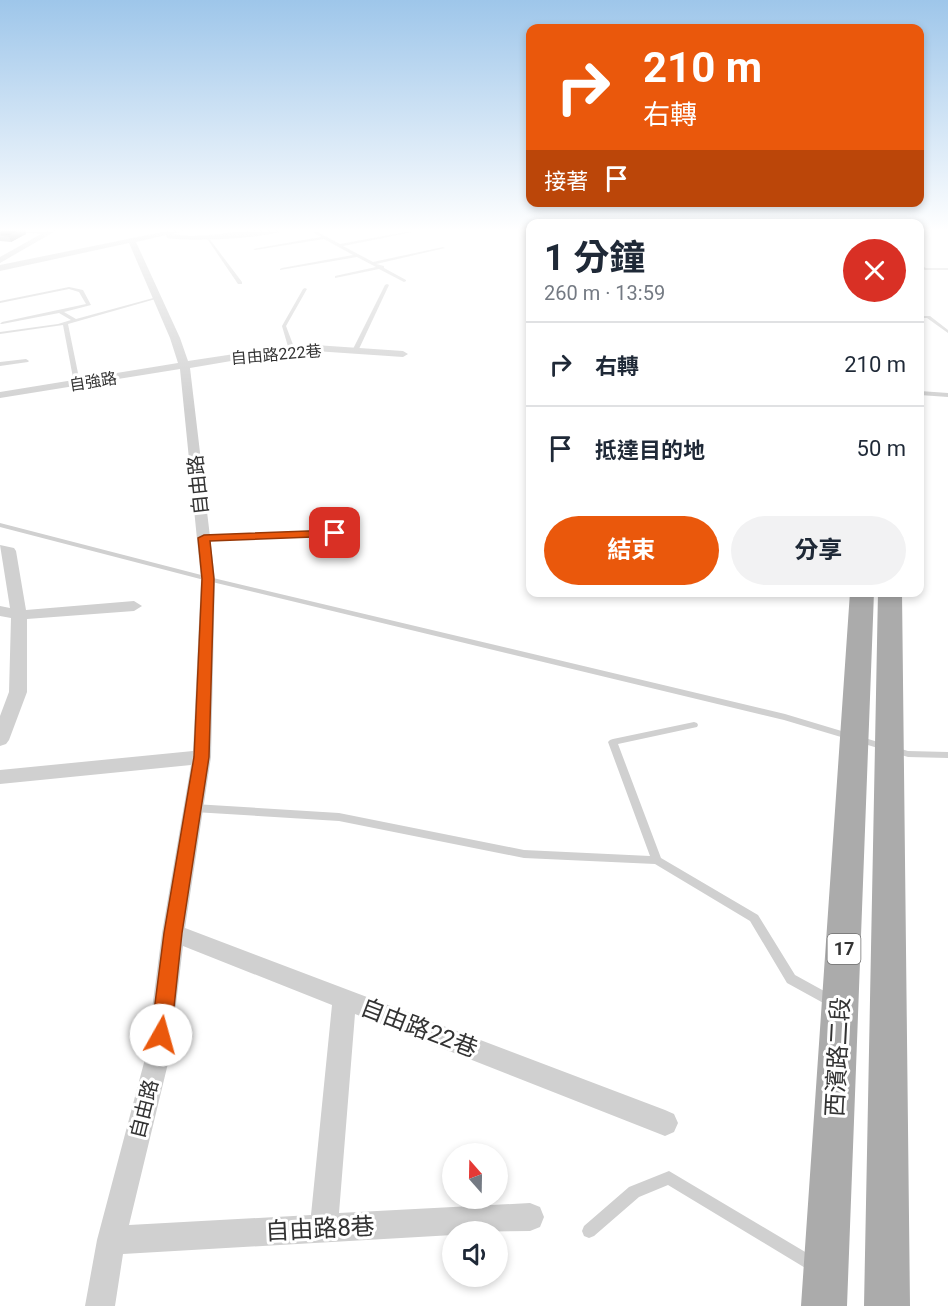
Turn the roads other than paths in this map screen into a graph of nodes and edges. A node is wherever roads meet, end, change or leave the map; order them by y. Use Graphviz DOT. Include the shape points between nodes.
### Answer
graph roads {
  1 [pos="59,290"];
  2 [pos="77,290"];
  3 [pos="153,290"];
  4 [pos="304,290"];
  5 [pos="385,290"];
  6 [pos="157,298"];
  7 [pos="0,302"];
  8 [pos="60,311"];
  9 [pos="924,317"];
  10 [pos="75,320"];
  11 [pos="2,323"];
  12 [pos="65,323"];
  13 [pos="948,332"];
  14 [pos="0,333"];
  15 [pos="292,350"];
  16 [pos="355,351"];
  17 [pos="403,354"];
  18 [pos="26,361"];
  19 [pos="0,364"];
  20 [pos="185,365"];
  21 [pos="77,383"];
  22 [pos="924,393"];
  23 [pos="0,395"];
  24 [pos="948,395"];
  25 [pos="0,525"];
  26 [pos="335,533"];
  27 [pos="204,538"];
  28 [pos="0,549"];
  29 [pos="208,579"];
  30 [pos="862,597"];
  31 [pos="890,597"];
  32 [pos="134,606"];
  33 [pos="0,611"];
  34 [pos="19,615"];
  35 [pos="694,725"];
  36 [pos="856,739"];
  37 [pos="0,740"];
  38 [pos="888,749"];
  39 [pos="948,755"];
  40 [pos="202,757"];
  41 [pos="0,777"];
  42 [pos="194,808"];
  43 [pos="657,860"];
  44 [pos="173,933"];
  45 [pos="344,998"];
  46 [pos="841,1006"];
  47 [pos="665,1123"];
  48 [pos="530,1217"];
  49 [pos="324,1229"];
  50 [pos="589,1231"];
  51 [pos="111,1240"];
  52 [pos="826,1272"];
  53 [pos="100,1306"];
  54 [pos="824,1306"];
  55 [pos="886,1306"];
  1 -- 7 [label="lane"];
  2 -- 8 [label="lane" via="89,305"];
  3 -- 6 [label="street, 自由路"];
  4 -- 15 [label="lane" via="284,326"];
  5 -- 16 [label="lane"];
  6 -- 10 [label="lane"];
  6 -- 20 [label="street, 自由路"];
  8 -- 10 [label="lane"];
  8 -- 11 [label="lane"];
  9 -- 13 [label="lane"];
  10 -- 12 [label="lane"];
  12 -- 14 [label="lane"];
  12 -- 21 [label="lane"];
  15 -- 16 [label="street, 自由路222巷"];
  15 -- 20 [label="street, 自由路222巷"];
  16 -- 17 [label="street, 自由路222巷"];
  18 -- 19 [label="lane"];
  20 -- 21 [label="street, 自強路"];
  20 -- 27 [label="street, 自由路"];
  21 -- 23 [label="street, 自強路"];
  22 -- 24 [label="lane"];
  25 -- 29 [label="lane"];
  26 -- 27 [label="lane"];
  27 -- 29 [label="street, 自由路"];
  28 -- 34 [label="street" via="9,551"];
  29 -- 36 [label="lane" via="785,717"];
  29 -- 40 [label="street, 自由路"];
  30 -- 36 [label="main road, 西濱路二段 / 17"];
  31 -- 38 [label="main road, 17"];
  32 -- 34 [label="street"];
  33 -- 34 [label="street"];
  34 -- 37 [label="street" via="18,692"];
  35 -- 43 [label="lane" via="613,742"];
  36 -- 38 [label="lane"];
  36 -- 46 [label="main road, 西濱路二段 / 17"];
  38 -- 39 [label="lane"];
  38 -- 55 [label="main road, 17"];
  40 -- 41 [label="street"];
  40 -- 42 [label="street, 自由路"];
  42 -- 43 [label="lane" via="339,818 524,854"];
  42 -- 44 [label="street, 自由路"];
  43 -- 46 [label="lane" via="754,918 791,979"];
  44 -- 45 [label="street, 自由路22巷"];
  44 -- 51 [label="street, 自由路" via="158,1055"];
  45 -- 47 [label="street, 自由路22巷"];
  45 -- 49 [label="street"];
  46 -- 52 [label="main road, 西濱路二段 / 17"];
  48 -- 49 [label="street, 自由路8巷"];
  49 -- 51 [label="street, 自由路8巷"];
  50 -- 52 [label="lane" via="634,1192 669,1178"];
  51 -- 53 [label="street, 自由路"];
  52 -- 54 [label="main road, 西濱路二段 / 17"];
}
